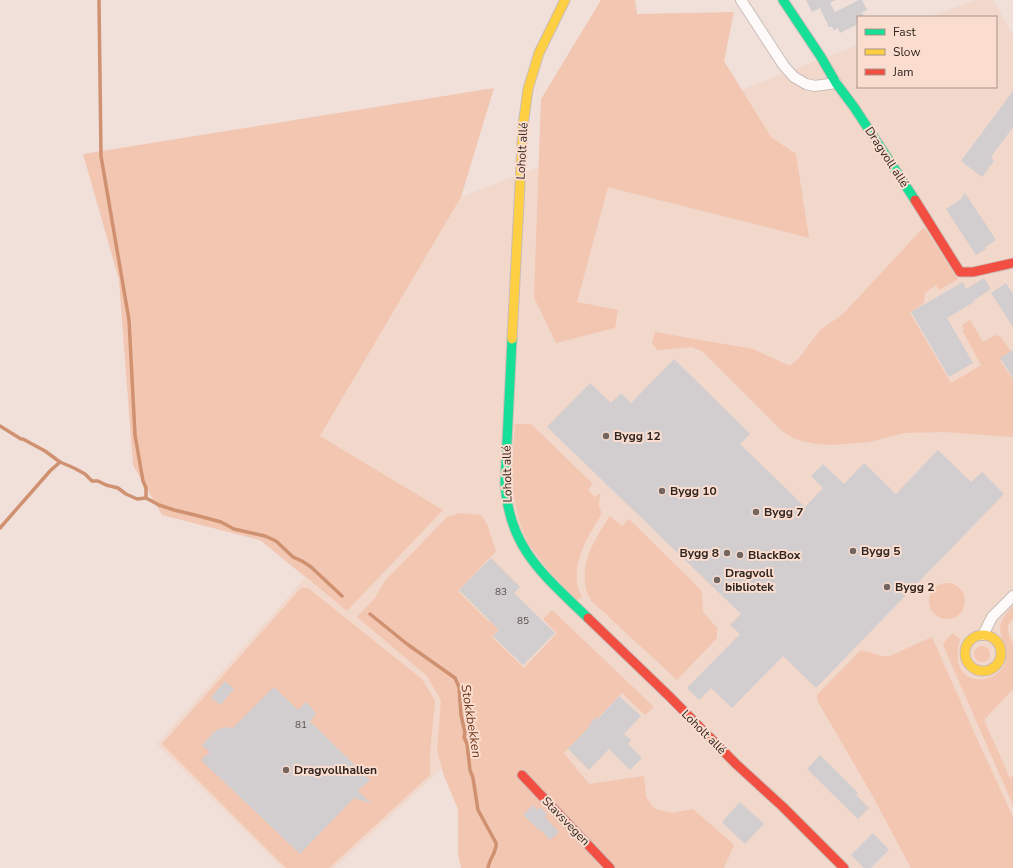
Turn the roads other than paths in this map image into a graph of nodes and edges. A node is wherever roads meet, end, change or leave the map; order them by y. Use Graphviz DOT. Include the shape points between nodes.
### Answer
graph roads {
  1 [pos="565,0"];
  2 [pos="741,0"];
  3 [pos="783,0"];
  4 [pos="836,83"];
  5 [pos="1013,263"];
  6 [pos="1013,596"];
  7 [pos="983,635"];
  8 [pos="522,775"];
  9 [pos="610,868"];
  10 [pos="844,868"];
  1 -- 10 [label="street, Loholt allé" via="539,53 528,89 523,126 505,483 511,521 526,554 545,577"];
  2 -- 4 [label="street" via="784,66 794,77 815,86"];
  3 -- 4 [label="street, Dragvoll allé"];
  4 -- 5 [label="street, Dragvoll allé" via="928,218 960,272 973,272"];
  6 -- 7 [label="street" via="992,617"];
  7 -- 7 [label="street" via="995,639 1001,650 999,662 984,672 977,671 967,664 964,652 969,641"];
  8 -- 9 [label="street, Stavsvegen"];
}
